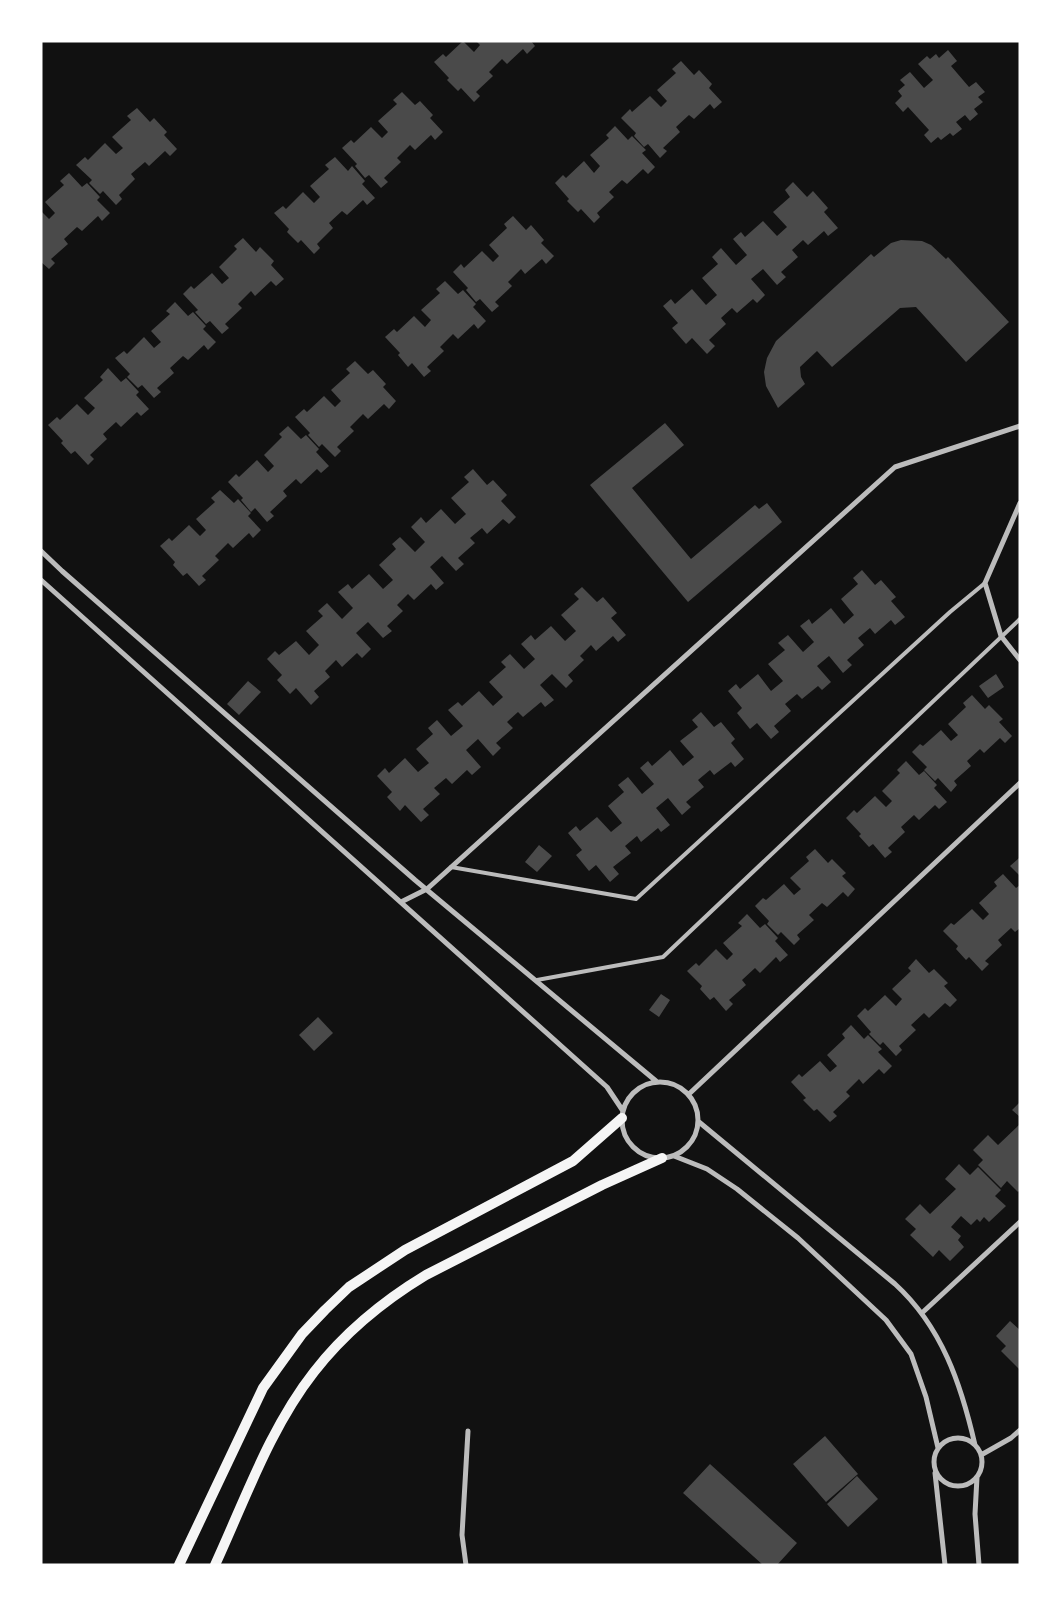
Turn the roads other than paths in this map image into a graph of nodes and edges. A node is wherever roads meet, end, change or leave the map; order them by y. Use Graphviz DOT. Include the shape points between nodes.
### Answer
graph roads {
  1 [pos="1020,426"];
  2 [pos="1020,503"];
  3 [pos="41,551"];
  4 [pos="41,580"];
  5 [pos="985,583"];
  6 [pos="1020,619"];
  7 [pos="1001,636"];
  8 [pos="1020,660"];
  9 [pos="1020,783"];
  10 [pos="451,867"];
  11 [pos="427,889"];
  12 [pos="401,902"];
  13 [pos="537,980"];
  14 [pos="656,1081"];
  15 [pos="689,1094"];
  16 [pos="622,1115"];
  17 [pos="699,1122"];
  18 [pos="674,1156"];
  19 [pos="662,1158"];
  20 [pos="1020,1222"];
  21 [pos="923,1312"];
  22 [pos="468,1430"];
  23 [pos="1020,1430"];
  24 [pos="975,1445"];
  25 [pos="938,1448"];
  26 [pos="981,1455"];
  27 [pos="935,1470"];
  28 [pos="977,1477"];
  29 [pos="179,1565"];
  30 [pos="215,1565"];
  31 [pos="466,1565"];
  32 [pos="945,1565"];
  33 [pos="979,1565"];
  1 -- 10 [label="street" via="895,467"];
  2 -- 5 [label="street"];
  3 -- 11 [label="street"];
  4 -- 12 [label="street"];
  5 -- 7 [label="street"];
  5 -- 10 [label="lane" via="636,899"];
  6 -- 7 [label="lane"];
  7 -- 8 [label="street"];
  7 -- 13 [label="lane" via="663,957"];
  9 -- 15 [label="street"];
  10 -- 11 [label="street"];
  11 -- 12 [label="street"];
  11 -- 13 [label="street"];
  12 -- 16 [label="street" via="607,1087"];
  13 -- 14 [label="street"];
  14 -- 15 [label="street" via="680,1086"];
  14 -- 16 [label="street" via="634,1091"];
  15 -- 17 [label="street" via="695,1102"];
  16 -- 19 [label="street" via="623,1131 629,1142 638,1151"];
  16 -- 29 [label="main road" via="573,1161 404,1250 349,1287 324,1310 297,1340 264,1388"];
  17 -- 18 [label="street" via="695,1136"];
  17 -- 21 [label="street" via="895,1284"];
  18 -- 19 [label="street"];
  18 -- 25 [label="street" via="707,1169 736,1189 798,1238 886,1320 911,1354 926,1397"];
  19 -- 30 [label="main road" via="426,1275 400,1290 354,1328 314,1372 297,1397"];
  20 -- 21 [label="street"];
  21 -- 24 [label="street" via="954,1370"];
  22 -- 31 [label="street" via="462,1535"];
  23 -- 26 [label="street"];
  24 -- 25 [label="street" via="956,1438"];
  24 -- 26 [label="street"];
  25 -- 27 [label="street"];
  26 -- 28 [label="street" via="981,1470"];
  27 -- 28 [label="street" via="938,1477 950,1485 965,1485"];
  27 -- 32 [label="street"];
  28 -- 33 [label="street" via="975,1506"];
}
